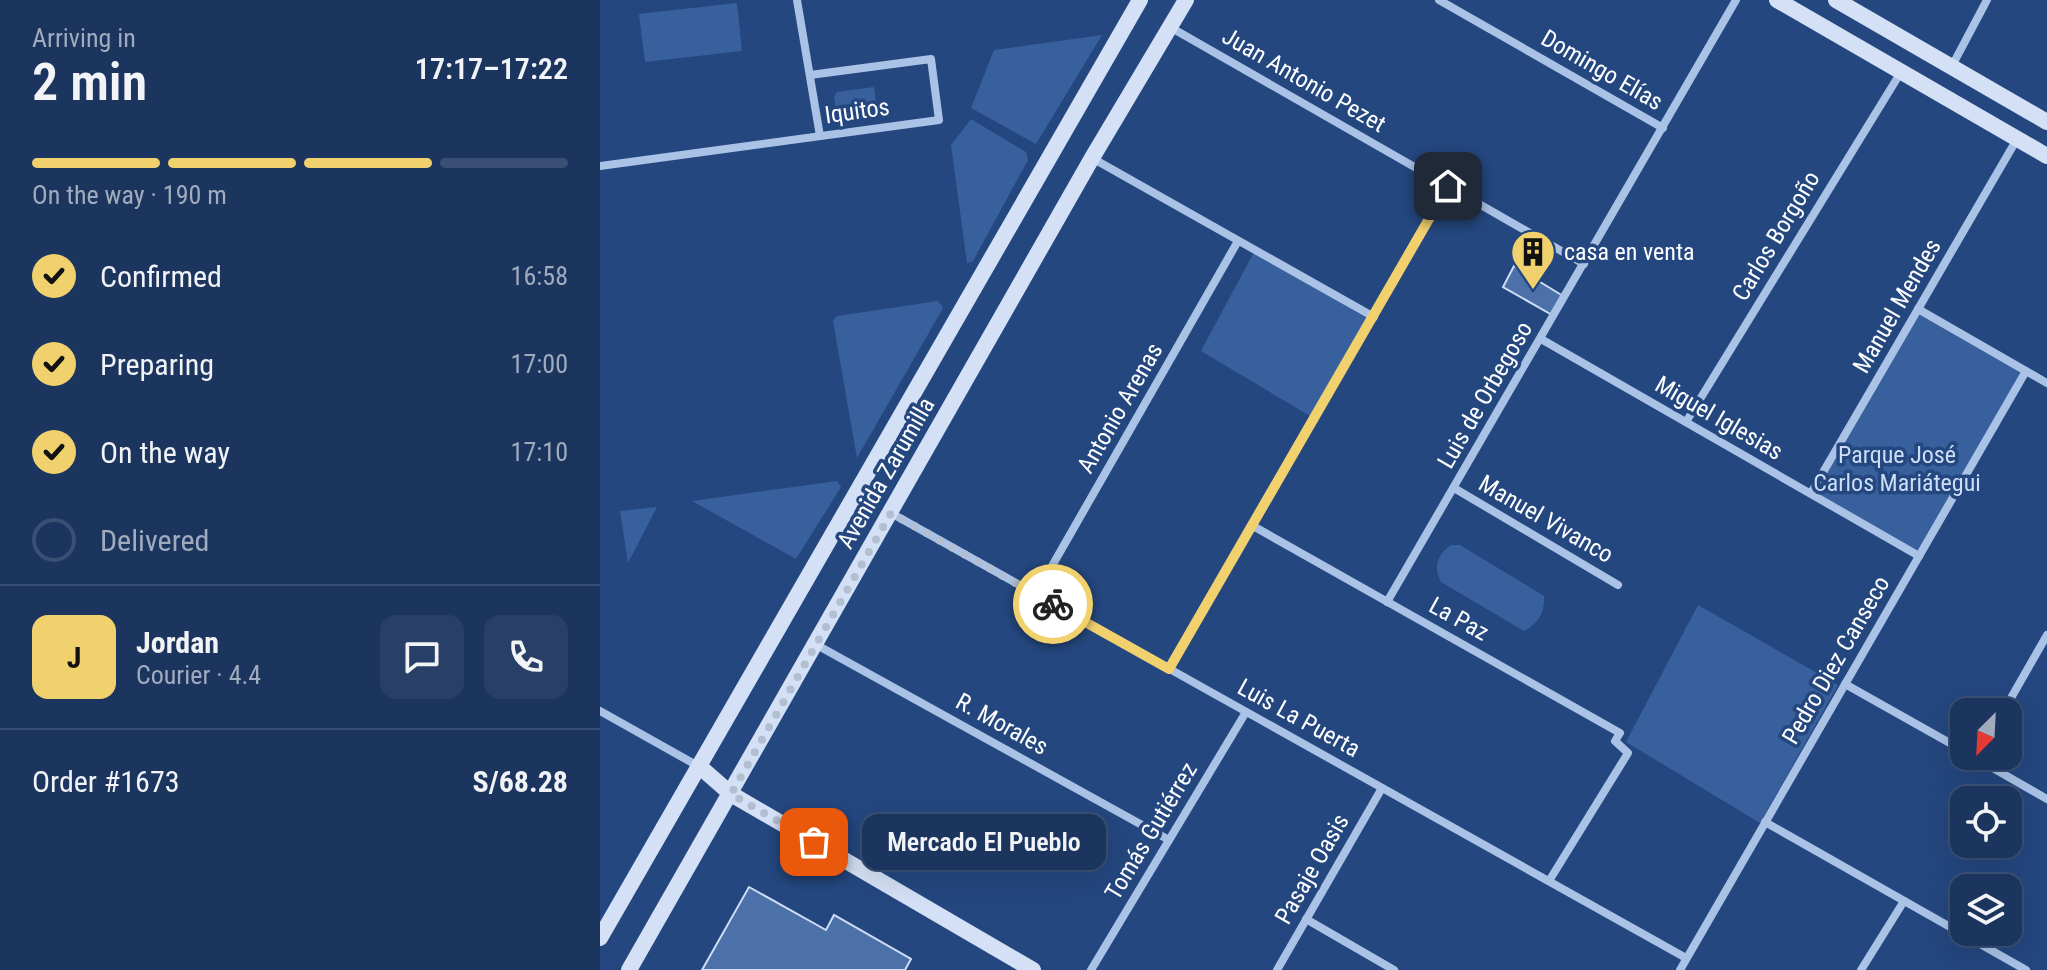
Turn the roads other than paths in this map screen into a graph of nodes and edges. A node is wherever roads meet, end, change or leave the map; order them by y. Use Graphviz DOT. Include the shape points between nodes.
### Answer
graph roads {
  1 [pos="797,0"];
  2 [pos="1140,0"];
  3 [pos="1186,0"];
  4 [pos="1439,0"];
  5 [pos="1736,0"];
  6 [pos="1777,0"];
  7 [pos="1836,0"];
  8 [pos="1987,0"];
  9 [pos="1170,27"];
  10 [pos="1951,67"];
  11 [pos="1901,72"];
  12 [pos="810,75"];
  13 [pos="2047,122"];
  14 [pos="1663,128"];
  15 [pos="820,136"];
  16 [pos="2017,138"];
  17 [pos="2047,156"];
  18 [pos="1092,158"];
  19 [pos="600,166"];
  20 [pos="1448,186"];
  21 [pos="1238,241"];
  22 [pos="1584,264"];
  23 [pos="1918,309"];
  24 [pos="1374,317"];
  25 [pos="1541,339"];
  26 [pos="2026,371"];
  27 [pos="2047,383"];
  28 [pos="1686,422"];
  29 [pos="1454,488"];
  30 [pos="1811,493"];
  31 [pos="891,513"];
  32 [pos="1253,526"];
  33 [pos="1919,556"];
  34 [pos="1618,585"];
  35 [pos="1036,594"];
  36 [pos="1387,602"];
  37 [pos="2047,635"];
  38 [pos="815,644"];
  39 [pos="1169,669"];
  40 [pos="1845,684"];
  41 [pos="2011,698"];
  42 [pos="600,711"];
  43 [pos="1246,712"];
  44 [pos="1950,743"];
  45 [pos="699,766"];
  46 [pos="1997,770"];
  47 [pos="1382,788"];
  48 [pos="731,794"];
  49 [pos="2047,799"];
  50 [pos="1765,822"];
  51 [pos="1169,840"];
  52 [pos="1549,881"];
  53 [pos="1904,901"];
  54 [pos="1306,919"];
  55 [pos="601,932"];
  56 [pos="1686,958"];
  57 [pos="629,970"];
  58 [pos="1033,970"];
  59 [pos="1091,970"];
  60 [pos="1277,970"];
  61 [pos="1394,970"];
  62 [pos="1680,970"];
  63 [pos="1861,970"];
  64 [pos="2026,970"];
  1 -- 12 [label="street"];
  2 -- 45 [label="main road, Avenida Zarumilla"];
  3 -- 9 [label="main road, Avenida Zarumilla"];
  4 -- 14 [label="street, Domingo Elías"];
  5 -- 14 [label="street, Luis de Orbegoso"];
  6 -- 11 [label="main road"];
  7 -- 10 [label="main road"];
  8 -- 10 [label="street"];
  9 -- 18 [label="main road, Avenida Zarumilla"];
  9 -- 20 [label="street, Juan Antonio Pezet"];
  10 -- 13 [label="main road"];
  11 -- 16 [label="main road"];
  11 -- 28 [label="street, Carlos Borgoño"];
  12 -- 15 [label="street"];
  12 -- 15 [label="street, Iquitos" via="931,59 939,120"];
  14 -- 22 [label="street, Luis de Orbegoso"];
  15 -- 19 [label="street, Iquitos"];
  16 -- 17 [label="main road"];
  16 -- 23 [label="street, Manuel Mendes"];
  18 -- 21 [label="street"];
  18 -- 31 [label="main road, Avenida Zarumilla"];
  20 -- 22 [label="street, Juan Antonio Pezet"];
  20 -- 24 [label="street"];
  21 -- 24 [label="street"];
  21 -- 35 [label="street, Antonio Arenas"];
  22 -- 25 [label="street, Luis de Orbegoso"];
  23 -- 26 [label="street"];
  23 -- 30 [label="street, Manuel Mendes"];
  24 -- 32 [label="street"];
  25 -- 28 [label="street, Miguel Iglesias"];
  25 -- 29 [label="street, Luis de Orbegoso"];
  26 -- 27 [label="street"];
  26 -- 33 [label="street, Pedro Diez Canseco"];
  28 -- 30 [label="street, Miguel Iglesias"];
  29 -- 34 [label="street, Manuel Vivanco"];
  29 -- 36 [label="street, Luis de Orbegoso"];
  30 -- 33 [label="street, Miguel Iglesias"];
  31 -- 35 [label="street, Luis La Puerta"];
  31 -- 38 [label="main road, Avenida Zarumilla"];
  32 -- 36 [label="street, La Paz"];
  32 -- 39 [label="street"];
  33 -- 40 [label="street, Pedro Diez Canseco"];
  35 -- 39 [label="street, Luis La Puerta"];
  36 -- 52 [label="street, La Paz" via="1620,733 1615,741 1628,753"];
  37 -- 41 [label="street"];
  38 -- 48 [label="main road, Avenida Zarumilla"];
  38 -- 51 [label="street, R. Morales"];
  39 -- 43 [label="street, Luis La Puerta"];
  40 -- 44 [label="street"];
  40 -- 50 [label="street, Pedro Diez Canseco"];
  42 -- 45 [label="street"];
  43 -- 47 [label="street, Luis La Puerta"];
  43 -- 51 [label="street, Tomás Gutiérrez"];
  45 -- 48 [label="main road"];
  45 -- 55 [label="main road, Avenida Zarumilla"];
  46 -- 49 [label="street"];
  47 -- 52 [label="street, Luis La Puerta"];
  47 -- 54 [label="street, Pasaje Oasis"];
  48 -- 57 [label="main road, Avenida Zarumilla"];
  48 -- 58 [label="main road"];
  50 -- 53 [label="street"];
  50 -- 56 [label="street, Pedro Diez Canseco"];
  51 -- 59 [label="street, Tomás Gutiérrez"];
  52 -- 56 [label="street, Luis La Puerta"];
  53 -- 63 [label="street"];
  53 -- 64 [label="street"];
  54 -- 60 [label="street, Pasaje Oasis"];
  54 -- 61 [label="street"];
  56 -- 62 [label="street, Pedro Diez Canseco"];
}
